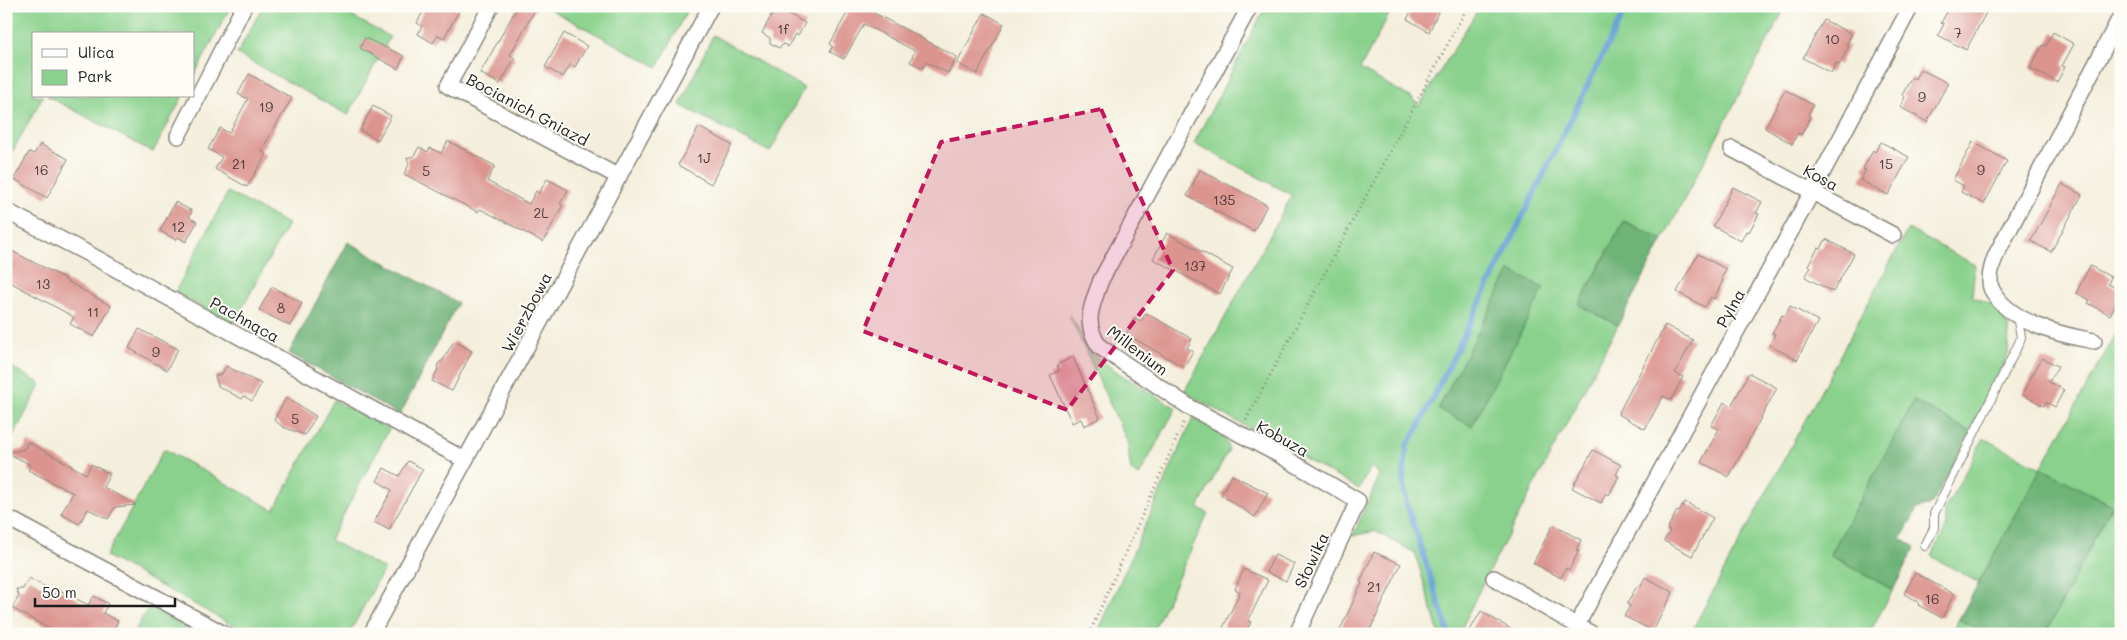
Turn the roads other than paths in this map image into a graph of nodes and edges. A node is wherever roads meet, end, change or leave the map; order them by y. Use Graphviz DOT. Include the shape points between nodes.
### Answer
graph roads {
  1 [pos="244,6"];
  2 [pos="491,6"];
  3 [pos="711,6"];
  4 [pos="1250,6"];
  5 [pos="1910,6"];
  6 [pos="2121,16"];
  7 [pos="178,136"];
  8 [pos="1732,150"];
  9 [pos="618,177"];
  10 [pos="1812,192"];
  11 [pos="6,211"];
  12 [pos="1893,235"];
  13 [pos="2017,316"];
  14 [pos="2094,341"];
  15 [pos="1191,408"];
  16 [pos="465,460"];
  17 [pos="1358,501"];
  18 [pos="6,517"];
  19 [pos="1925,546"];
  20 [pos="1494,578"];
  21 [pos="1577,625"];
  22 [pos="224,634"];
  23 [pos="371,634"];
  24 [pos="1297,634"];
  25 [pos="1592,634"];
  1 -- 7 [label="street"];
  2 -- 9 [label="street, Bocianich Gniazd" via="448,86"];
  3 -- 9 [label="street, Wierzbowa"];
  4 -- 15 [label="street, Millenium" via="1101,280 1091,307 1089,327 1100,347"];
  5 -- 10 [label="street, Pylna"];
  6 -- 13 [label="street" via="1992,266 1992,289"];
  8 -- 10 [label="street, Kosa"];
  9 -- 16 [label="street, Wierzbowa"];
  10 -- 12 [label="street, Kosa"];
  10 -- 21 [label="street, Pylna"];
  11 -- 16 [label="street, Pachnąca"];
  13 -- 14 [label="street" via="2072,337"];
  13 -- 19 [label="lane" via="2019,343 1934,514 1934,528"];
  15 -- 17 [label="street, Kobuza"];
  16 -- 23 [label="street, Wierzbowa"];
  17 -- 24 [label="street, Słowika"];
  18 -- 22 [label="street"];
  20 -- 21 [label="street"];
  21 -- 25 [label="street"];
}
